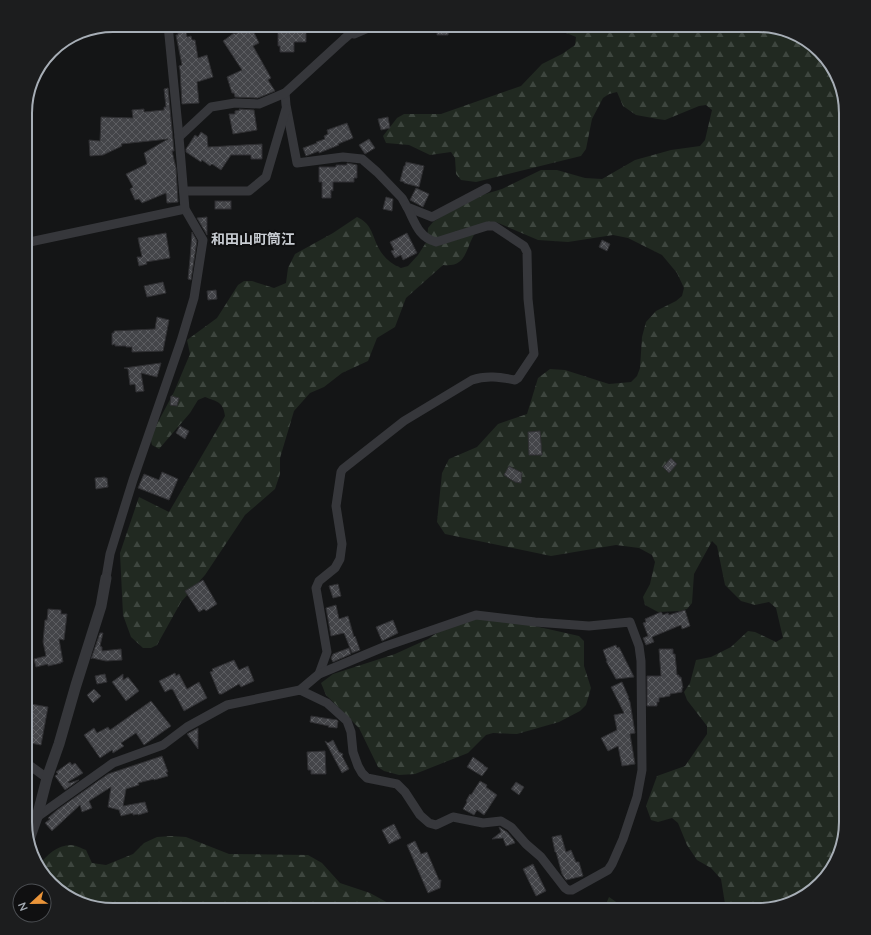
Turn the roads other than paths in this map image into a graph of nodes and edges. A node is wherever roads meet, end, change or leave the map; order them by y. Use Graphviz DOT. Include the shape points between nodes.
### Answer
graph roads {
  1 [pos="169,32"];
  2 [pos="351,32"];
  3 [pos="358,32"];
  4 [pos="344,38"];
  5 [pos="285,93"];
  6 [pos="287,108"];
  7 [pos="179,137"];
  8 [pos="487,188"];
  9 [pos="184,191"];
  10 [pos="407,207"];
  11 [pos="185,209"];
  12 [pos="32,242"];
  13 [pos="106,578"];
  14 [pos="319,674"];
  15 [pos="300,690"];
  16 [pos="32,767"];
  17 [pos="47,778"];
  18 [pos="37,817"];
  19 [pos="32,830"];
  1 -- 7 [label="street"];
  2 -- 4 [label="street"];
  3 -- 4 [label="street"];
  4 -- 5 [label="street"];
  5 -- 6 [label="street"];
  5 -- 7 [label="street" via="260,104 235,103 211,107"];
  6 -- 9 [label="street" via="266,177 249,191"];
  6 -- 10 [label="street" via="297,163 343,157 362,160 402,198"];
  7 -- 9 [label="street"];
  8 -- 10 [label="street" via="432,217"];
  9 -- 11 [label="street"];
  10 -- 14 [label="street" via="421,233 436,242 494,226 524,246 527,252 528,299 534,354 515,380 480,377 472,380 404,421 343,469 336,506 342,544 340,559 335,568 318,581 316,588 327,652"];
  11 -- 12 [label="street"];
  11 -- 13 [label="street" via="203,240 194,298 133,480 110,554"];
  13 -- 17 [label="street" via="101,606"];
  14 -- 15 [label="street"];
  14 -- 15 [label="street" via="386,646 476,615 589,626 630,622 639,646 641,661 642,770 637,797 612,864 608,870 568,890 541,857 511,827 501,821 483,823 454,817 436,825 429,823 397,784 367,778 362,773 353,752 347,721 327,703"];
  15 -- 18 [label="street" via="227,705 187,727 164,746 113,763"];
  16 -- 17 [label="street"];
  17 -- 18 [label="street"];
  18 -- 19 [label="street"];
}
